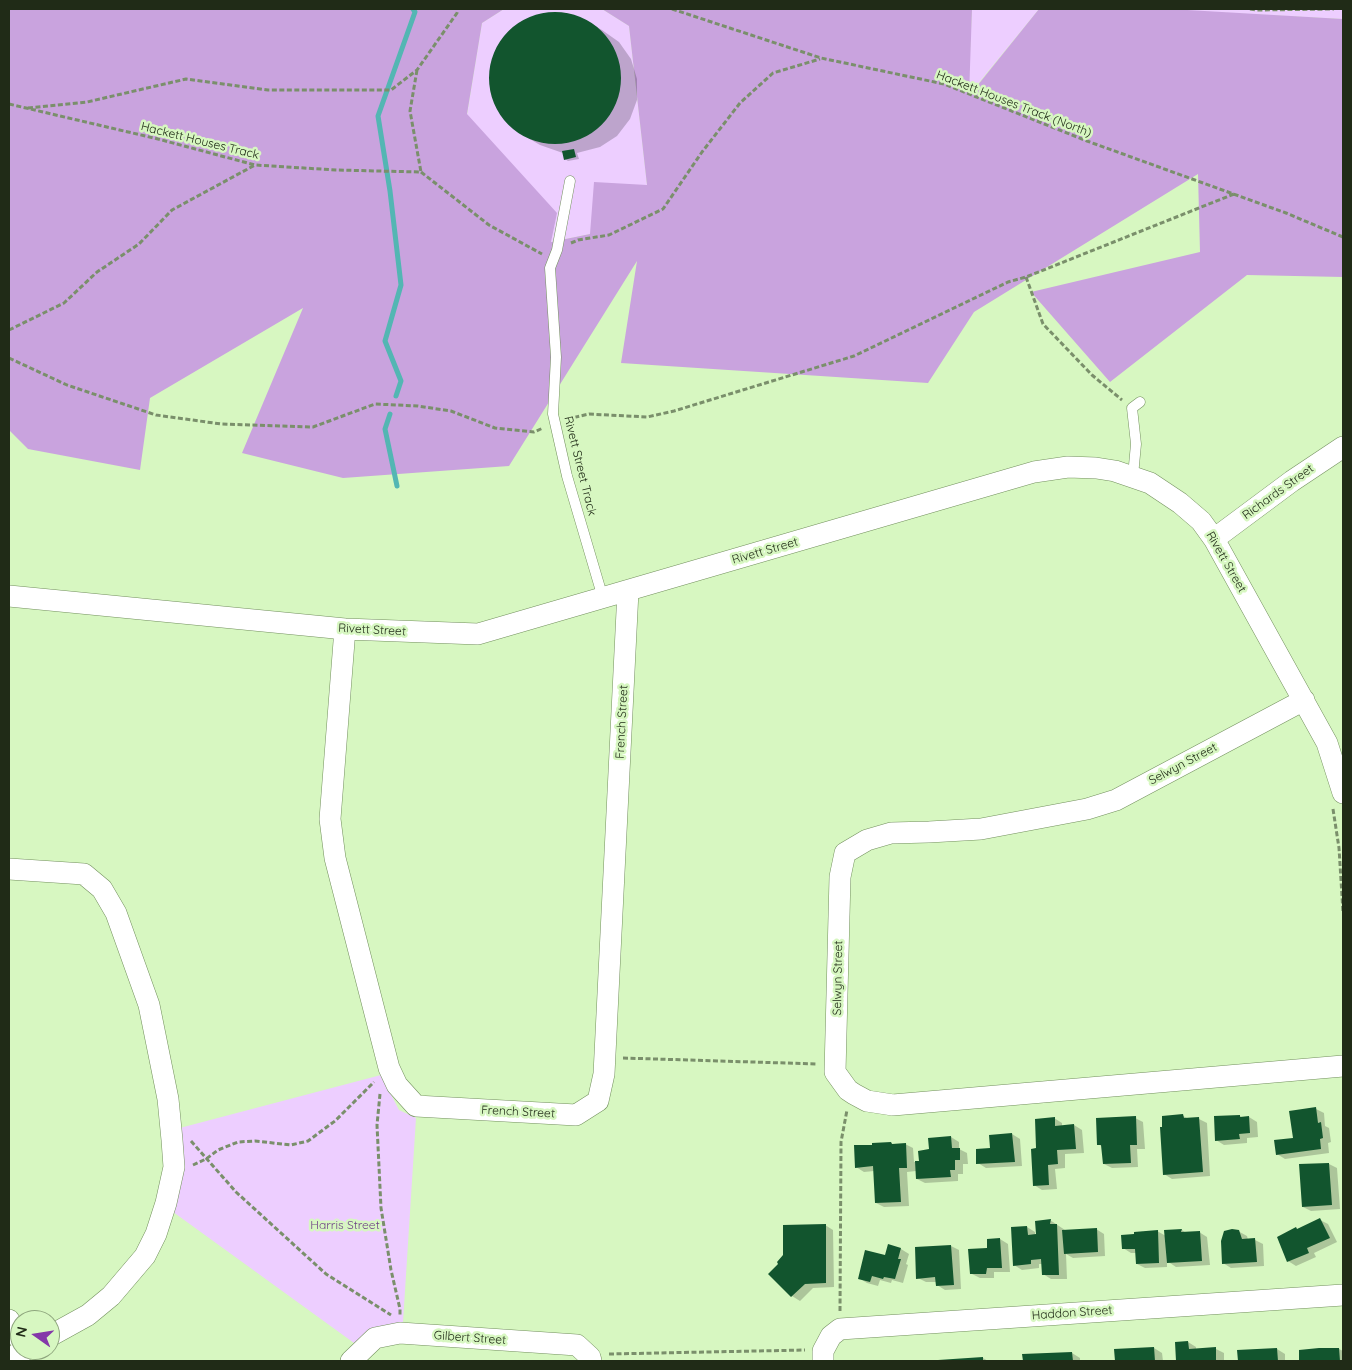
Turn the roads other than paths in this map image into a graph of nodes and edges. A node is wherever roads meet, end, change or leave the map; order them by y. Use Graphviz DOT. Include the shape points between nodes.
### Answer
graph roads {
  1 [pos="570,181"];
  2 [pos="1136,405"];
  3 [pos="1343,447"];
  4 [pos="1133,476"];
  5 [pos="1214,539"];
  6 [pos="628,591"];
  7 [pos="9,596"];
  8 [pos="604,598"];
  9 [pos="345,629"];
  10 [pos="1304,700"];
  11 [pos="1337,798"];
  12 [pos="9,869"];
  13 [pos="1343,1066"];
  14 [pos="1343,1295"];
  15 [pos="60,1330"];
  16 [pos="823,1356"];
  17 [pos="589,1358"];
  18 [pos="351,1361"];
  1 -- 8 [label="lane, Rivett Street Track" via="557,250 550,268 556,357 553,414 567,476"];
  2 -- 4 [label="lane"];
  3 -- 5 [label="street, Richards Street"];
  4 -- 5 [label="street, Rivett Street" via="1180,502 1201,521"];
  4 -- 6 [label="street, Rivett Street" via="1096,468 1068,467 1034,472"];
  5 -- 10 [label="street, Rivett Street"];
  6 -- 8 [label="street, Rivett Street"];
  6 -- 9 [label="street, French Street" via="604,1074 598,1101 576,1115 416,1106 385,1072 335,858 330,819"];
  7 -- 9 [label="street, Rivett Street"];
  8 -- 9 [label="street, Rivett Street" via="478,634"];
  10 -- 11 [label="street, Rivett Street" via="1327,743"];
  10 -- 13 [label="street, Selwyn Street" via="1116,800 982,829 891,832 867,840 845,853 840,877 835,1072 848,1090 867,1102 893,1105"];
  12 -- 15 [label="street" via="84,874 102,889 116,912 149,1005 168,1099 174,1167 156,1234 145,1256 106,1300 88,1315"];
  14 -- 16 [label="street, Haddon Street" via="840,1329 831,1336"];
  17 -- 18 [label="street, Gilbert Street" via="576,1345 400,1333 375,1338"];
}
